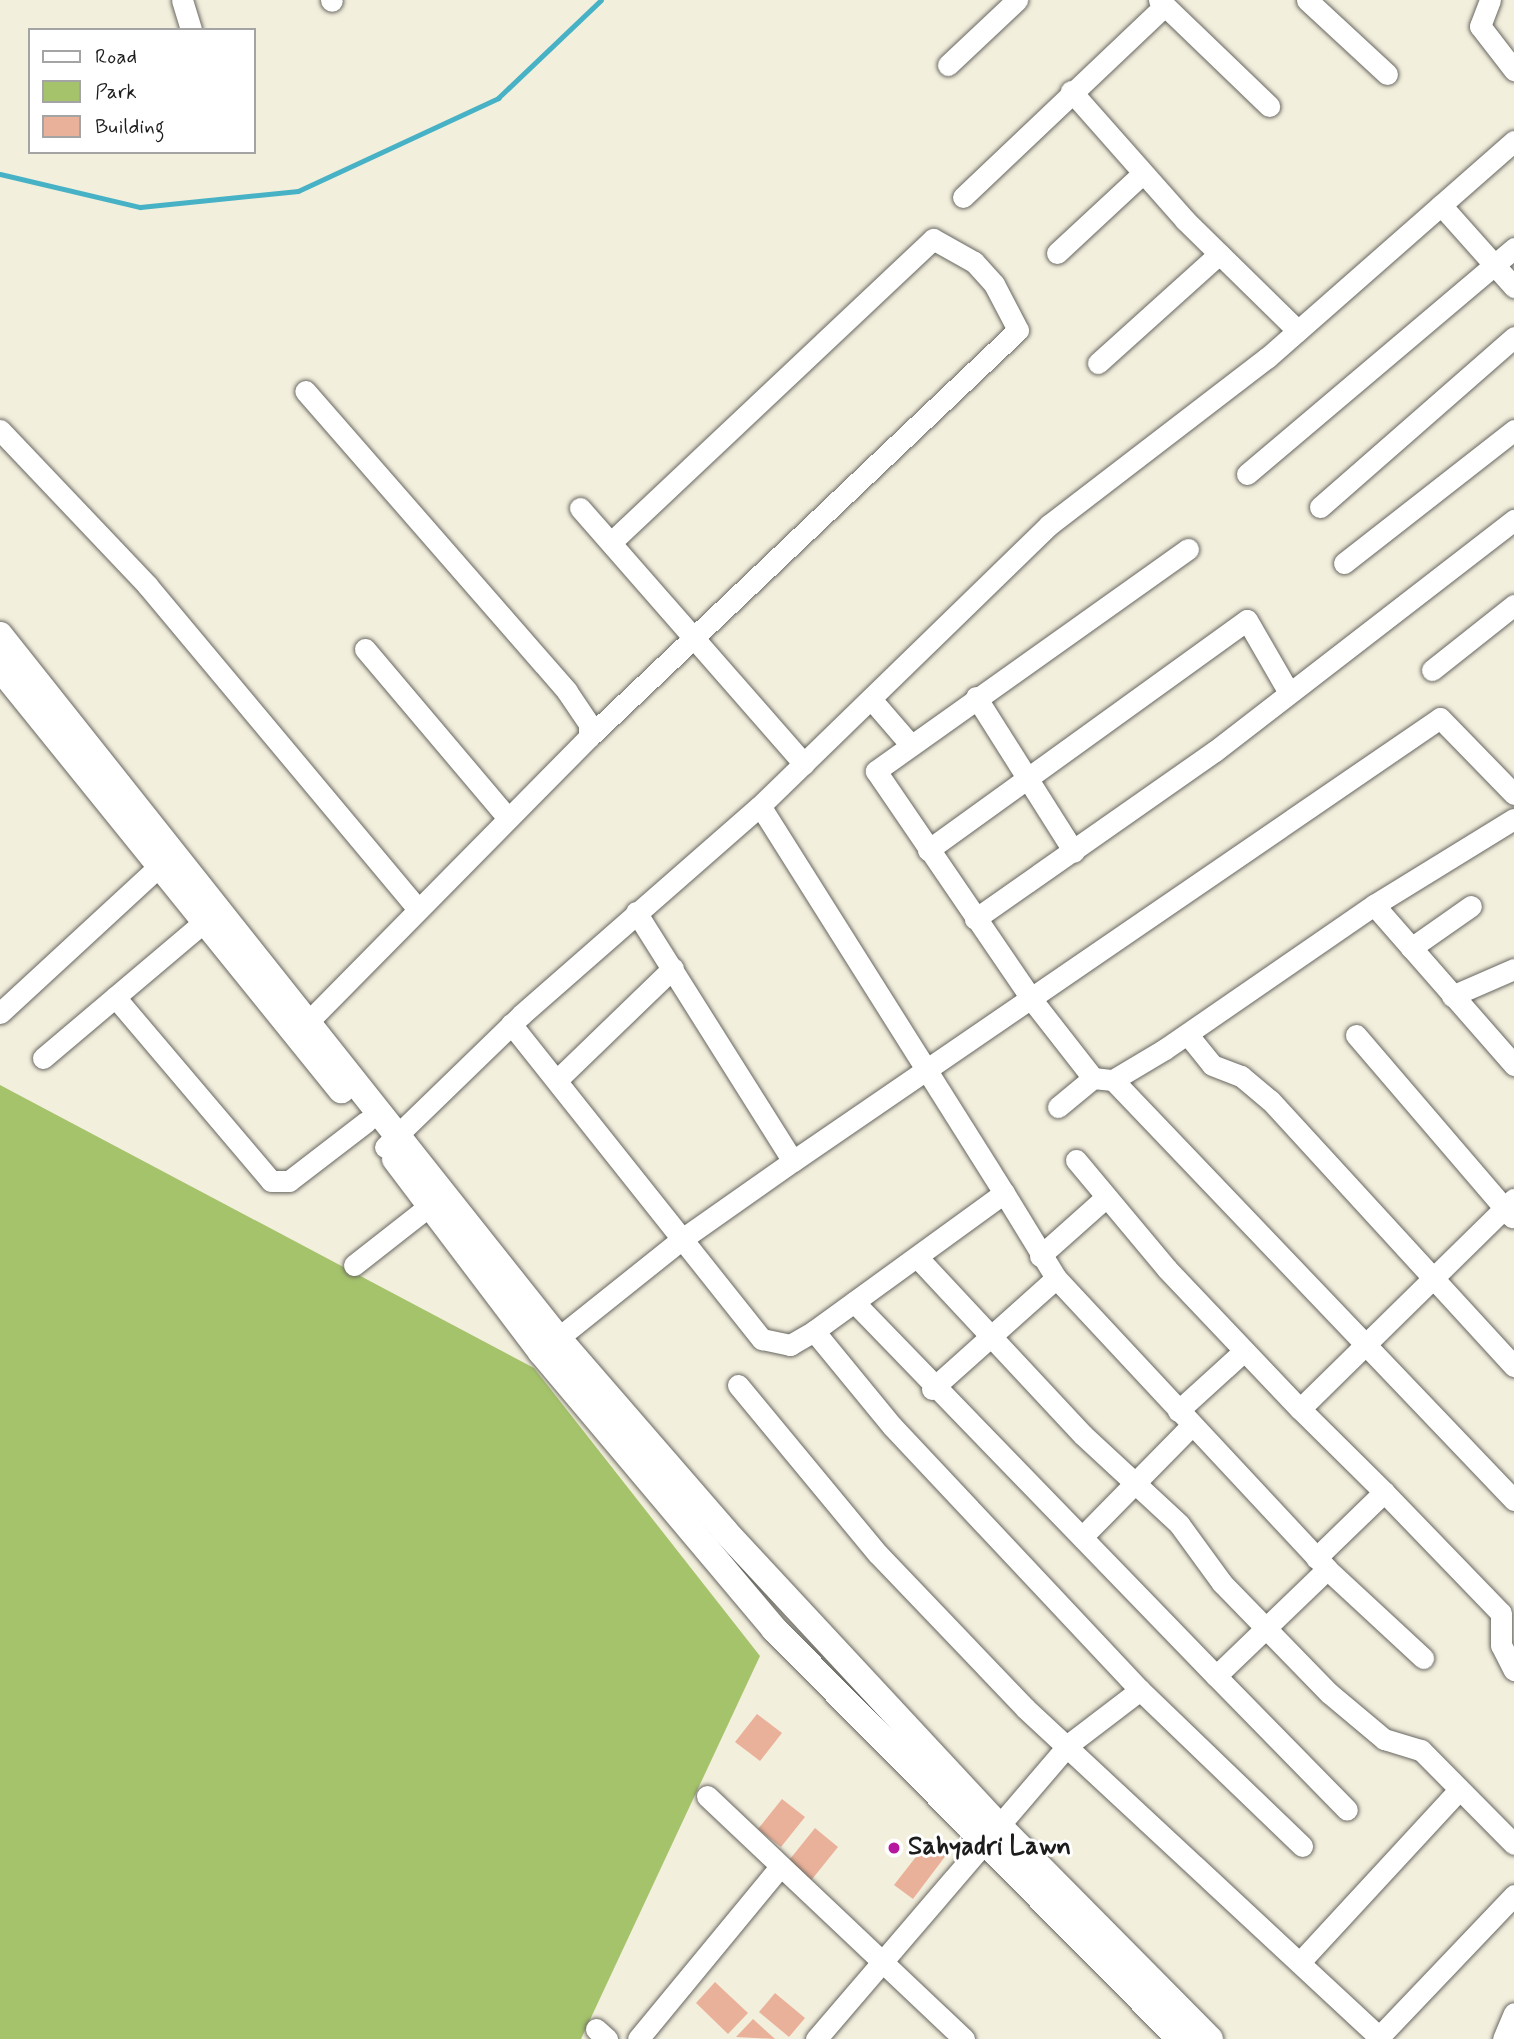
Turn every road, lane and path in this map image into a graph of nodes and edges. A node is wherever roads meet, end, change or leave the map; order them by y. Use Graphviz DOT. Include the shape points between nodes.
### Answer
graph roads {
  1 [pos="182,0"];
  2 [pos="1017,0"];
  3 [pos="1307,0"];
  4 [pos="1490,0"];
  5 [pos="1161,3"];
  6 [pos="190,28"];
  7 [pos="948,65"];
  8 [pos="1514,70"];
  9 [pos="1387,74"];
  10 [pos="1071,91"];
  11 [pos="1269,106"];
  12 [pos="1514,141"];
  13 [pos="1143,173"];
  14 [pos="963,197"];
  15 [pos="1441,205"];
  16 [pos="1514,248"];
  17 [pos="1057,253"];
  18 [pos="1219,254"];
  19 [pos="1496,264"];
  20 [pos="1514,287"];
  21 [pos="1298,331"];
  22 [pos="1514,337"];
  23 [pos="1098,363"];
  24 [pos="306,391"];
  25 [pos="0,430"];
  26 [pos="1514,430"];
  27 [pos="1247,474"];
  28 [pos="1320,507"];
  29 [pos="580,508"];
  30 [pos="1514,520"];
  31 [pos="612,542"];
  32 [pos="1188,548"];
  33 [pos="1344,563"];
  34 [pos="1514,605"];
  35 [pos="0,635"];
  36 [pos="694,638"];
  37 [pos="365,649"];
  38 [pos="0,667"];
  39 [pos="1432,670"];
  40 [pos="1288,691"];
  41 [pos="976,697"];
  42 [pos="871,699"];
  43 [pos="589,737"];
  44 [pos="909,743"];
  45 [pos="804,764"];
  46 [pos="1030,776"];
  47 [pos="1514,794"];
  48 [pos="761,806"];
  49 [pos="507,817"];
  50 [pos="1514,819"];
  51 [pos="928,850"];
  52 [pos="1074,852"];
  53 [pos="158,867"];
  54 [pos="1374,905"];
  55 [pos="416,906"];
  56 [pos="1471,906"];
  57 [pos="636,912"];
  58 [pos="975,919"];
  59 [pos="204,922"];
  60 [pos="1411,948"];
  61 [pos="673,968"];
  62 [pos="1514,969"];
  63 [pos="1452,996"];
  64 [pos="115,998"];
  65 [pos="1032,1000"];
  66 [pos="0,1013"];
  67 [pos="511,1024"];
  68 [pos="303,1027"];
  69 [pos="1188,1035"];
  70 [pos="1356,1035"];
  71 [pos="43,1058"];
  72 [pos="1514,1065"];
  73 [pos="927,1069"];
  74 [pos="1103,1079"];
  75 [pos="557,1080"];
  76 [pos="1058,1107"];
  77 [pos="366,1122"];
  78 [pos="391,1141"];
  79 [pos="1076,1160"];
  80 [pos="793,1161"];
  81 [pos="1004,1193"];
  82 [pos="1105,1198"];
  83 [pos="428,1207"];
  84 [pos="1510,1209"];
  85 [pos="682,1239"];
  86 [pos="1040,1256"];
  87 [pos="917,1257"];
  88 [pos="354,1265"];
  89 [pos="1056,1278"];
  90 [pos="1432,1283"];
  91 [pos="854,1302"];
  92 [pos="814,1331"];
  93 [pos="990,1336"];
  94 [pos="1367,1341"];
  95 [pos="549,1345"];
  96 [pos="1244,1351"];
  97 [pos="1514,1366"];
  98 [pos="738,1384"];
  99 [pos="932,1389"];
  100 [pos="1300,1409"];
  101 [pos="1184,1418"];
  102 [pos="1135,1484"];
  103 [pos="1384,1492"];
  104 [pos="1514,1500"];
  105 [pos="1082,1537"];
  106 [pos="1322,1564"];
  107 [pos="1264,1626"];
  108 [pos="1423,1658"];
  109 [pos="1514,1670"];
  110 [pos="1216,1676"];
  111 [pos="1140,1689"];
  112 [pos="1069,1745"];
  113 [pos="1458,1791"];
  114 [pos="707,1796"];
  115 [pos="1347,1810"];
  116 [pos="991,1836"];
  117 [pos="1514,1844"];
  118 [pos="1302,1846"];
  119 [pos="780,1867"];
  120 [pos="1514,1895"];
  121 [pos="1300,1962"];
  122 [pos="879,1963"];
  123 [pos="1514,2013"];
  124 [pos="1378,2038"];
  125 [pos="638,2039"];
  126 [pos="816,2039"];
  127 [pos="964,2039"];
  128 [pos="1180,2039"];
  129 [pos="1210,2039"];
  130 [pos="1503,2039"];
  1 -- 6 [label="street"];
  2 -- 7 [label="street"];
  3 -- 9 [label="street"];
  4 -- 8 [label="street" via="1480,26"];
  5 -- 10 [label="street"];
  5 -- 11 [label="street"];
  10 -- 13 [label="street"];
  10 -- 14 [label="street"];
  12 -- 15 [label="street"];
  13 -- 17 [label="street"];
  13 -- 18 [label="street"];
  15 -- 19 [label="street"];
  15 -- 21 [label="street"];
  16 -- 19 [label="street"];
  18 -- 21 [label="street"];
  18 -- 23 [label="street"];
  19 -- 20 [label="street"];
  19 -- 27 [label="street"];
  21 -- 42 [label="street" via="1049,525"];
  22 -- 28 [label="street"];
  24 -- 43 [label="street" via="567,691 589,724"];
  25 -- 55 [label="street" via="148,585"];
  26 -- 33 [label="street"];
  29 -- 31 [label="street"];
  30 -- 40 [label="street" via="1402,611"];
  31 -- 36 [label="street"];
  31 -- 36 [label="street" via="933,239 974,262 994,284 1018,330"];
  32 -- 41 [label="street"];
  34 -- 39 [label="street"];
  35 -- 68 [label="street"];
  36 -- 43 [label="street"];
  36 -- 45 [label="street"];
  37 -- 49 [label="street"];
  38 -- 53 [label="street"];
  40 -- 46 [label="street" via="1247,620"];
  40 -- 52 [label="street"];
  41 -- 44 [label="street"];
  41 -- 46 [label="street"];
  42 -- 44 [label="street"];
  42 -- 45 [label="street"];
  43 -- 49 [label="street"];
  44 -- 51 [label="street" via="876,771"];
  45 -- 48 [label="street"];
  46 -- 51 [label="street"];
  46 -- 52 [label="street"];
  47 -- 65 [label="street" via="1440,718"];
  48 -- 57 [label="street"];
  48 -- 73 [label="street"];
  49 -- 55 [label="street"];
  50 -- 54 [label="street"];
  51 -- 58 [label="street"];
  52 -- 58 [label="street"];
  53 -- 59 [label="street"];
  53 -- 66 [label="street"];
  54 -- 60 [label="street"];
  54 -- 69 [label="street"];
  55 -- 68 [label="street"];
  56 -- 60 [label="street"];
  57 -- 61 [label="street"];
  57 -- 67 [label="street"];
  58 -- 65 [label="street"];
  59 -- 64 [label="street"];
  59 -- 68 [label="street"];
  60 -- 63 [label="street"];
  61 -- 75 [label="street"];
  61 -- 80 [label="street"];
  62 -- 63 [label="street"];
  63 -- 72 [label="street"];
  64 -- 71 [label="street"];
  64 -- 77 [label="street" via="271,1181 289,1181"];
  65 -- 73 [label="street"];
  65 -- 74 [label="street"];
  67 -- 75 [label="street"];
  67 -- 78 [label="street"];
  68 -- 77 [label="street"];
  68 -- 78 [label="street"];
  69 -- 74 [label="street"];
  69 -- 90 [label="street" via="1212,1065 1241,1076 1270,1100"];
  70 -- 84 [label="street"];
  73 -- 80 [label="street"];
  73 -- 81 [label="street"];
  74 -- 76 [label="street"];
  74 -- 94 [label="street"];
  75 -- 85 [label="street"];
  77 -- 78 [label="street"];
  78 -- 83 [label="street"];
  78 -- 95 [label="street"];
  79 -- 82 [label="street"];
  80 -- 85 [label="street"];
  81 -- 86 [label="street"];
  81 -- 87 [label="street"];
  82 -- 86 [label="street"];
  82 -- 96 [label="street"];
  83 -- 88 [label="street"];
  83 -- 95 [label="street"];
  84 -- 90 [label="street"];
  85 -- 92 [label="street" via="762,1339 790,1345"];
  85 -- 95 [label="street"];
  86 -- 89 [label="street"];
  87 -- 91 [label="street"];
  87 -- 93 [label="street"];
  89 -- 93 [label="street"];
  89 -- 101 [label="street"];
  90 -- 94 [label="street"];
  90 -- 97 [label="street"];
  91 -- 92 [label="street"];
  91 -- 99 [label="street"];
  92 -- 111 [label="street" via="892,1426"];
  93 -- 99 [label="street"];
  93 -- 102 [label="street"];
  94 -- 100 [label="street"];
  94 -- 104 [label="street"];
  95 -- 116 [label="street" via="774,1629"];
  96 -- 100 [label="street"];
  96 -- 101 [label="street"];
  98 -- 112 [label="street" via="924,1605"];
  99 -- 105 [label="street"];
  100 -- 103 [label="street"];
  101 -- 102 [label="street"];
  101 -- 106 [label="street"];
  102 -- 105 [label="street"];
  102 -- 107 [label="street" via="1179,1524"];
  103 -- 106 [label="street"];
  103 -- 109 [label="street" via="1501,1612 1502,1645"];
  105 -- 110 [label="street"];
  106 -- 107 [label="street"];
  106 -- 108 [label="street"];
  107 -- 110 [label="street"];
  107 -- 113 [label="street" via="1354,1717 1384,1738 1421,1750"];
  110 -- 115 [label="street"];
  111 -- 112 [label="street"];
  111 -- 118 [label="street"];
  112 -- 116 [label="street"];
  112 -- 121 [label="street"];
  113 -- 117 [label="street"];
  113 -- 121 [label="street"];
  114 -- 119 [label="street"];
  116 -- 122 [label="street"];
  116 -- 128 [label="street"];
  116 -- 129 [label="street"];
  119 -- 122 [label="street"];
  119 -- 125 [label="street"];
  120 -- 124 [label="street"];
  121 -- 124 [label="street"];
  122 -- 126 [label="street"];
  122 -- 127 [label="street"];
  123 -- 130 [label="street"];
}
